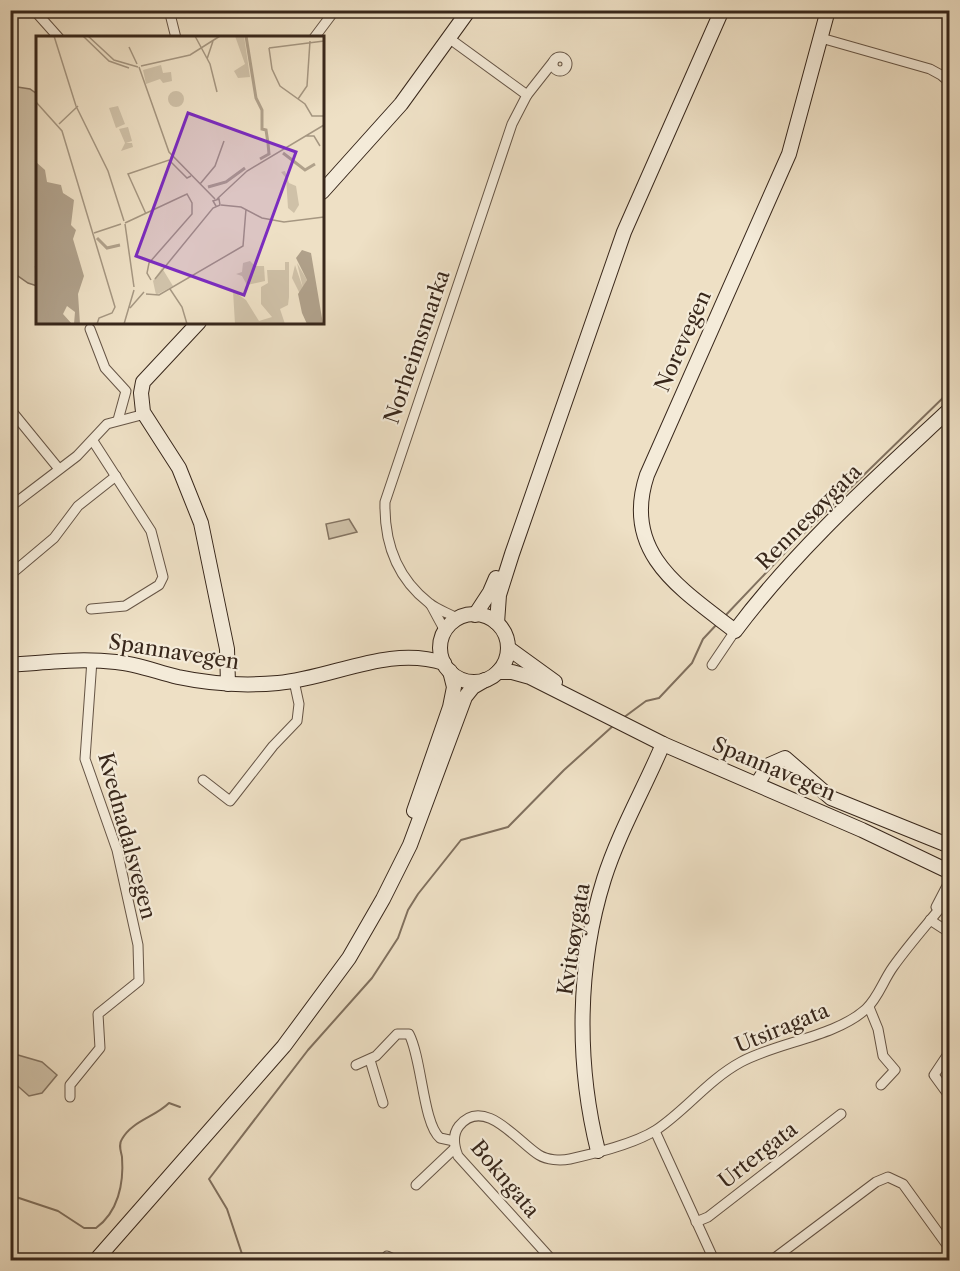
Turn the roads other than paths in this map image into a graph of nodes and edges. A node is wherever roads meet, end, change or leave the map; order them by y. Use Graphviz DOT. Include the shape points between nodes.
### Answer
graph roads {
  1 [pos="34,10"];
  2 [pos="169,10"];
  3 [pos="335,10"];
  4 [pos="469,10"];
  5 [pos="714,10"];
  6 [pos="722,10"];
  7 [pos="828,10"];
  8 [pos="57,36"];
  9 [pos="176,36"];
  10 [pos="316,36"];
  11 [pos="821,38"];
  12 [pos="450,39"];
  13 [pos="553,62"];
  14 [pos="950,83"];
  15 [pos="527,95"];
  16 [pos="324,190"];
  17 [pos="197,324"];
  18 [pos="90,329"];
  19 [pos="10,409"];
  20 [pos="950,409"];
  21 [pos="145,414"];
  22 [pos="118,420"];
  23 [pos="93,441"];
  24 [pos="59,469"];
  25 [pos="116,476"];
  26 [pos="10,507"];
  27 [pos="10,575"];
  28 [pos="431,605"];
  29 [pos="91,609"];
  30 [pos="475,615"];
  31 [pos="458,619"];
  32 [pos="497,623"];
  33 [pos="735,631"];
  34 [pos="443,638"];
  35 [pos="508,648"];
  36 [pos="401,658"];
  37 [pos="92,660"];
  38 [pos="10,665"];
  39 [pos="712,665"];
  40 [pos="447,667"];
  41 [pos="498,672"];
  42 [pos="484,680"];
  43 [pos="294,681"];
  44 [pos="228,684"];
  45 [pos="583,703"];
  46 [pos="663,744"];
  47 [pos="203,780"];
  48 [pos="757,784"];
  49 [pos="950,846"];
  50 [pos="950,872"];
  51 [pos="950,880"];
  52 [pos="950,896"];
  53 [pos="930,920"];
  54 [pos="950,933"];
  55 [pos="869,1007"];
  56 [pos="948,1054"];
  57 [pos="370,1060"];
  58 [pos="356,1065"];
  59 [pos="881,1085"];
  60 [pos="70,1097"];
  61 [pos="950,1097"];
  62 [pos="383,1103"];
  63 [pos="841,1114"];
  64 [pos="654,1131"];
  65 [pos="455,1144"];
  66 [pos="598,1150"];
  67 [pos="416,1185"];
  68 [pos="696,1222"];
  69 [pos="950,1249"];
  70 [pos="86,1260"];
  71 [pos="96,1260"];
  72 [pos="552,1260"];
  73 [pos="714,1260"];
  74 [pos="772,1260"];
  1 -- 8 [label="street"];
  2 -- 9 [label="street"];
  3 -- 10 [label="street"];
  4 -- 12 [label="main road"];
  5 -- 30 [label="main road" via="617,226 490,592"];
  6 -- 32 [label="main road" via="613,261 512,554 499,595"];
  7 -- 11 [label="main road, Norevegen"];
  11 -- 14 [label="street" via="930,69"];
  11 -- 33 [label="main road, Norevegen" via="789,154 641,492 641,526 656,561 669,577"];
  12 -- 15 [label="street"];
  12 -- 16 [label="main road" via="401,104"];
  13 -- 15 [label="street, Norheimsmarka"];
  15 -- 28 [label="street, Norheimsmarka" via="512,124 386,502 386,533 395,561 404,577"];
  17 -- 21 [label="main road" via="143,382"];
  18 -- 22 [label="street" via="105,368 126,391"];
  19 -- 24 [label="street"];
  20 -- 33 [label="main road, Rennesøygata" via="818,533"];
  21 -- 22 [label="street"];
  21 -- 44 [label="main road" via="179,468 201,523 226,648"];
  22 -- 23 [label="street" via="107,424"];
  23 -- 24 [label="street"];
  23 -- 25 [label="street"];
  24 -- 26 [label="street"];
  25 -- 27 [label="street" via="78,506 54,538"];
  25 -- 29 [label="street" via="151,531 163,577 159,585 125,606"];
  28 -- 31 [label="street, Norheimsmarka"];
  28 -- 34 [label="street, Norheimsmarka"];
  30 -- 31 [label="main road"];
  30 -- 32 [label="main road"];
  31 -- 34 [label="main road"];
  32 -- 35 [label="main road"];
  33 -- 39 [label="street, Rennesøygata"];
  34 -- 36 [label="main road, Spannavegen"];
  34 -- 40 [label="main road"];
  35 -- 41 [label="main road"];
  35 -- 45 [label="main road"];
  36 -- 40 [label="main road, Spannavegen"];
  36 -- 43 [label="main road, Spannavegen" via="363,663"];
  37 -- 38 [label="main road, Spannavegen"];
  37 -- 44 [label="main road, Spannavegen"];
  37 -- 60 [label="street, Kvednadalsvegen" via="85,759 122,871 138,945 139,981 98,1014 100,1048 70,1085"];
  40 -- 42 [label="main road" via="466,681"];
  40 -- 70 [label="main road" via="454,687 452,701 420,794 396,857 348,945 284,1033"];
  41 -- 42 [label="main road"];
  41 -- 45 [label="main road" via="521,673"];
  42 -- 71 [label="main road" via="465,697 410,845 343,967 284,1046"];
  43 -- 44 [label="main road, Spannavegen"];
  43 -- 47 [label="street" via="299,704 297,721 230,801"];
  45 -- 46 [label="main road, Spannavegen"];
  46 -- 48 [label="main road, Spannavegen"];
  46 -- 66 [label="main road, Kvitsøygata" via="613,854 600,893 591,942 584,999 584,1057"];
  48 -- 49 [label="main road" via="769,765 785,758 831,798"];
  48 -- 50 [label="main road, Spannavegen"];
  51 -- 53 [label="street"];
  52 -- 53 [label="street"];
  53 -- 54 [label="street"];
  53 -- 55 [label="street" via="893,967"];
  55 -- 59 [label="street" via="884,1056 896,1070"];
  55 -- 64 [label="street, Utsiragata" via="839,1025 740,1063"];
  56 -- 61 [label="street" via="934,1075"];
  57 -- 58 [label="street"];
  57 -- 62 [label="street"];
  57 -- 65 [label="street" via="397,1034 409,1034 421,1071 431,1126 440,1138"];
  63 -- 68 [label="street, Urtergata" via="708,1217"];
  64 -- 66 [label="street, Utsiragata"];
  64 -- 68 [label="street"];
  65 -- 66 [label="street, Bokngata" via="459,1126 482,1116 498,1122 540,1156 569,1159"];
  65 -- 67 [label="street"];
  65 -- 72 [label="street, Bokngata" via="464,1163"];
  68 -- 73 [label="street"];
  69 -- 74 [label="street" via="903,1184 888,1177"];
}
